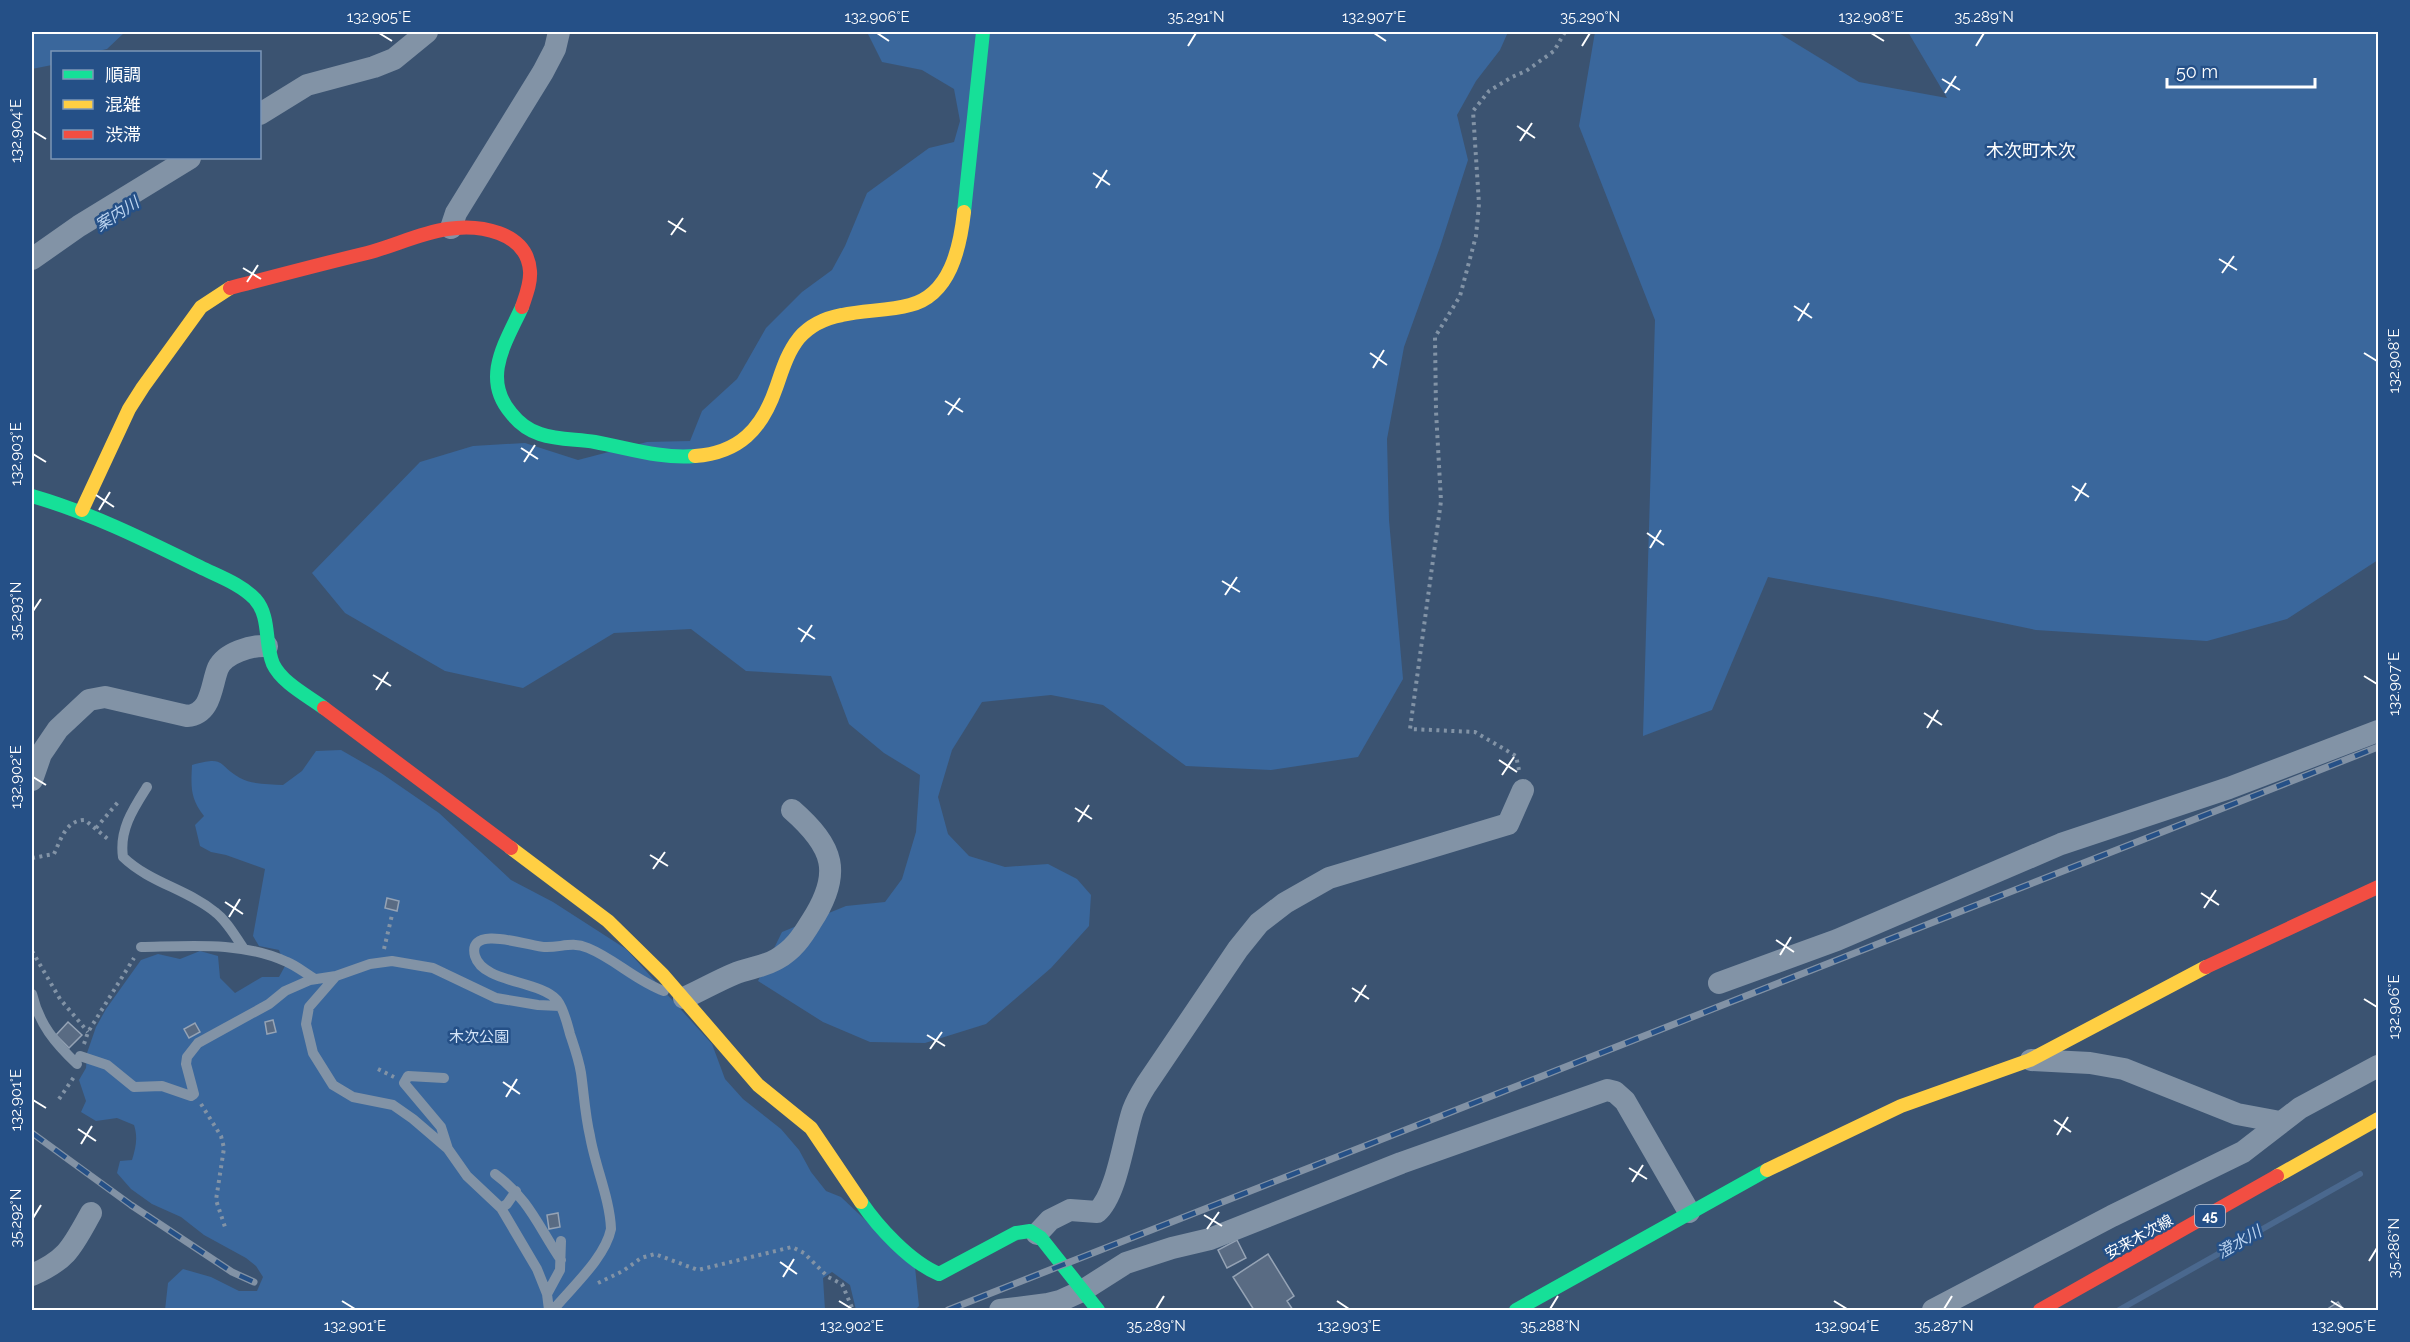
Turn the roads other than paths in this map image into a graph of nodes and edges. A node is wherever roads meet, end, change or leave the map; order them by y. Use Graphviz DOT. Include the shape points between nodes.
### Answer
graph roads {
  1 [pos="427,32"];
  2 [pos="559,32"];
  3 [pos="983,32"];
  4 [pos="261,113"];
  5 [pos="188,159"];
  6 [pos="451,228"];
  7 [pos="32,259"];
  8 [pos="32,496"];
  9 [pos="82,510"];
  10 [pos="267,646"];
  11 [pos="2379,732"];
  12 [pos="32,780"];
  13 [pos="147,787"];
  14 [pos="1523,790"];
  15 [pos="792,810"];
  16 [pos="2379,887"];
  17 [pos="141,947"];
  18 [pos="244,949"];
  19 [pos="336,976"];
  20 [pos="315,979"];
  21 [pos="1719,983"];
  22 [pos="32,994"];
  23 [pos="684,998"];
  24 [pos="560,1006"];
  25 [pos="2030,1060"];
  26 [pos="2379,1066"];
  27 [pos="444,1078"];
  28 [pos="2379,1119"];
  29 [pos="2280,1122"];
  30 [pos="448,1149"];
  31 [pos="495,1174"];
  32 [pos="516,1191"];
  33 [pos="501,1208"];
  34 [pos="1689,1212"];
  35 [pos="91,1214"];
  36 [pos="1037,1234"];
  37 [pos="561,1241"];
  38 [pos="561,1260"];
  39 [pos="32,1275"];
  40 [pos="1082,1291"];
  41 [pos="548,1294"];
  42 [pos="549,1311"];
  43 [pos="554,1311"];
  44 [pos="1000,1311"];
  45 [pos="1098,1311"];
  46 [pos="1516,1311"];
  47 [pos="1933,1311"];
  48 [pos="2040,1311"];
  1 -- 4 [label="street" via="394,59 307,85"];
  2 -- 6 [label="street" via="543,72 456,213"];
  3 -- 6 [label="street" via="963,216 950,270 939,287 910,306 853,312 812,326 799,338 784,365 763,418 743,440 724,452 699,458 657,454 539,434 517,421 499,393 497,360 530,286 528,260 516,243 498,231"];
  5 -- 7 [label="street"];
  6 -- 9 [label="street" via="227,289 212,297 191,318 129,409"];
  8 -- 9 [label="street"];
  9 -- 10 [label="street" via="255,599 264,615"];
  10 -- 12 [label="street" via="239,650 219,666 212,694 194,715 105,697 89,700 58,729 41,754"];
  10 -- 23 [label="street" via="273,667 280,675 608,921"];
  11 -- 21 [label="street" via="2061,844 1837,940"];
  13 -- 18 [label="lane" via="127,818 123,857 153,880 216,912"];
  14 -- 36 [label="street" via="1508,824 1329,878 1259,923 1146,1085 1133,1109 1110,1193 1102,1207 1097,1212 1070,1210 1050,1220"];
  15 -- 23 [label="street" via="826,850 830,867 826,900 798,943 783,956"];
  16 -- 25 [label="street" via="2212,964"];
  17 -- 18 [label="lane" via="193,945"];
  18 -- 20 [label="lane" via="289,963"];
  19 -- 20 [label="lane"];
  19 -- 24 [label="lane" via="381,962 401,961 433,968 496,998"];
  19 -- 30 [label="lane" via="309,1007 306,1024 314,1053 333,1084 353,1097 393,1105"];
  20 -- 22 [label="lane" via="285,991 192,1048 186,1064 194,1094 191,1096 162,1086 134,1087 107,1065 79,1060 58,1046 40,1021"];
  23 -- 24 [label="lane" via="657,988 587,948 567,944 547,948 497,938 477,944 474,952 481,965 544,992"];
  23 -- 36 [label="street" via="758,1085 811,1128 875,1222 932,1271 945,1272 1016,1233"];
  24 -- 43 [label="lane" via="581,1070 589,1134 611,1229 584,1275"];
  25 -- 29 [label="street" via="2124,1069 2237,1114"];
  25 -- 34 [label="street" via="1901,1106 1789,1158"];
  26 -- 29 [label="street"];
  27 -- 30 [label="lane" via="408,1076 404,1083 441,1127"];
  28 -- 48 [label="street, 安来木次線 / 45"];
  29 -- 47 [label="street" via="2243,1152"];
  30 -- 33 [label="lane" via="467,1176"];
  31 -- 32 [label="lane"];
  32 -- 33 [label="lane"];
  32 -- 38 [label="lane"];
  33 -- 41 [label="lane" via="534,1262"];
  34 -- 40 [label="street" via="1625,1101 1607,1090 1401,1163 1210,1239 1126,1263"];
  34 -- 46 [label="street"];
  35 -- 39 [label="street" via="71,1249"];
  36 -- 40 [label="street"];
  37 -- 38 [label="lane"];
  38 -- 41 [label="lane"];
  40 -- 44 [label="street" via="1048,1305"];
  40 -- 45 [label="street"];
  41 -- 42 [label="lane"];
}
